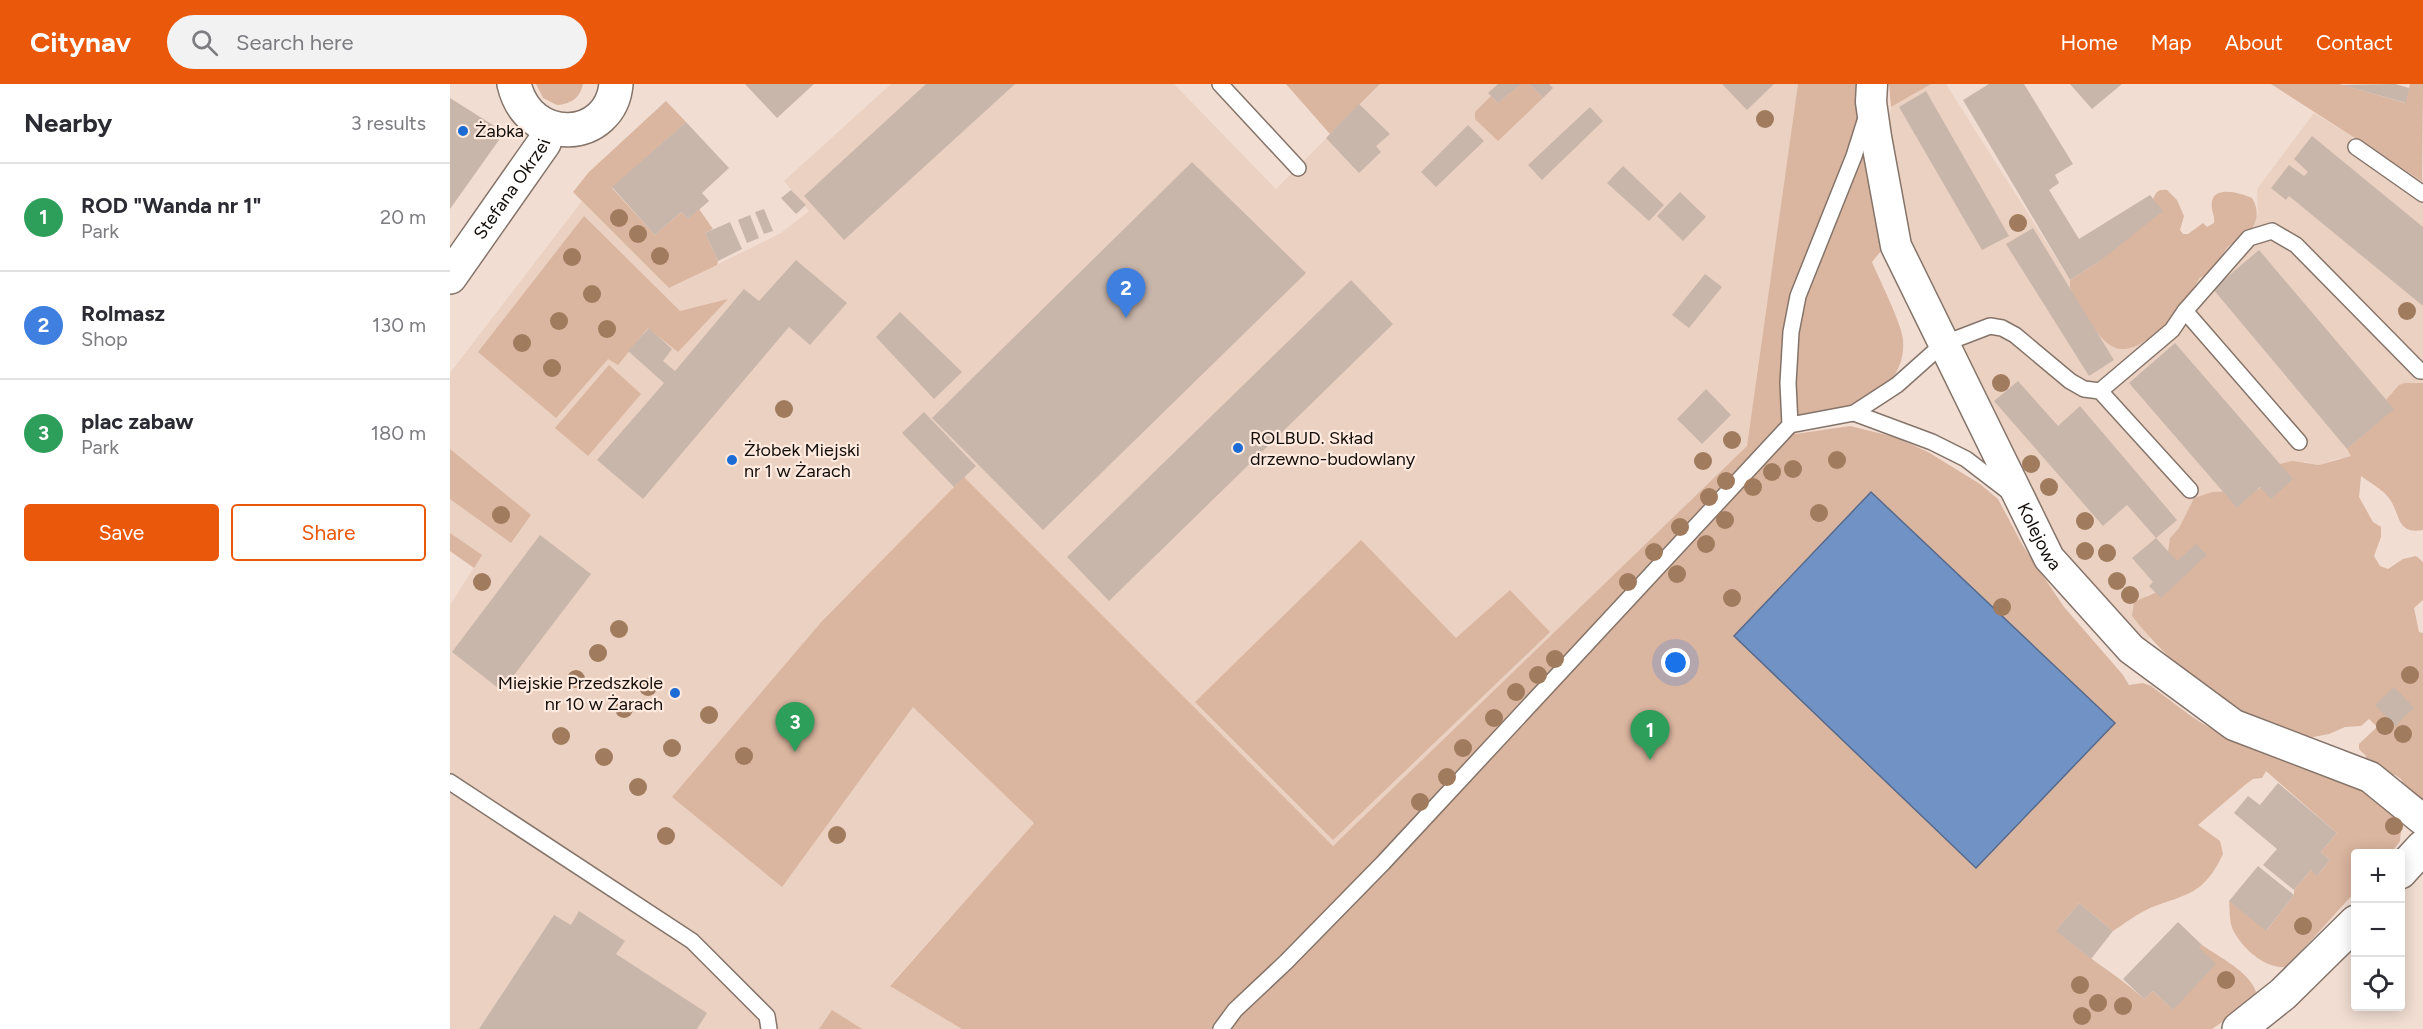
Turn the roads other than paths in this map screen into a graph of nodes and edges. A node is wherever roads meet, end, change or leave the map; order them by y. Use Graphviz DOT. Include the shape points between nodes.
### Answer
graph roads {
  1 [pos="514,84"];
  2 [pos="616,84"];
  3 [pos="1220,84"];
  4 [pos="1871,93"];
  5 [pos="549,128"];
  6 [pos="2356,147"];
  7 [pos="1298,168"];
  8 [pos="2423,194"];
  9 [pos="450,277"];
  10 [pos="2185,311"];
  11 [pos="1943,344"];
  12 [pos="2423,371"];
  13 [pos="2100,391"];
  14 [pos="1854,413"];
  15 [pos="1790,425"];
  16 [pos="2299,442"];
  17 [pos="2190,490"];
  18 [pos="2019,500"];
  19 [pos="450,782"];
  20 [pos="2423,820"];
  21 [pos="2423,847"];
  22 [pos="2405,867"];
  23 [pos="2351,926"];
  24 [pos="769,1029"];
  25 [pos="1221,1029"];
  26 [pos="2240,1029"];
  1 -- 5 [label="street" via="524,111"];
  2 -- 5 [label="street" via="610,104 599,118 584,127"];
  3 -- 7 [label="lane"];
  4 -- 11 [label="street, Kolejowa" via="1896,246"];
  4 -- 15 [label="lane" via="1854,156 1797,296 1788,383"];
  5 -- 9 [label="street, Stefana Okrzei" via="544,144"];
  6 -- 8 [label="lane"];
  10 -- 12 [label="lane" via="2249,238 2272,231 2296,245"];
  10 -- 13 [label="lane" via="2172,330"];
  10 -- 16 [label="lane"];
  11 -- 13 [label="lane" via="1990,326 2001,328 2070,381 2084,389"];
  11 -- 14 [label="lane" via="1897,385"];
  11 -- 18 [label="street, Kolejowa"];
  13 -- 17 [label="lane"];
  14 -- 15 [label="lane"];
  14 -- 18 [label="lane" via="1966,459"];
  15 -- 25 [label="lane" via="1383,863 1235,1010"];
  18 -- 20 [label="street, Kolejowa" via="2049,558 2131,649 2234,725 2370,777"];
  19 -- 24 [label="lane" via="692,941 767,1016"];
  21 -- 22 [label="street"];
  23 -- 26 [label="street" via="2283,994"];
}
